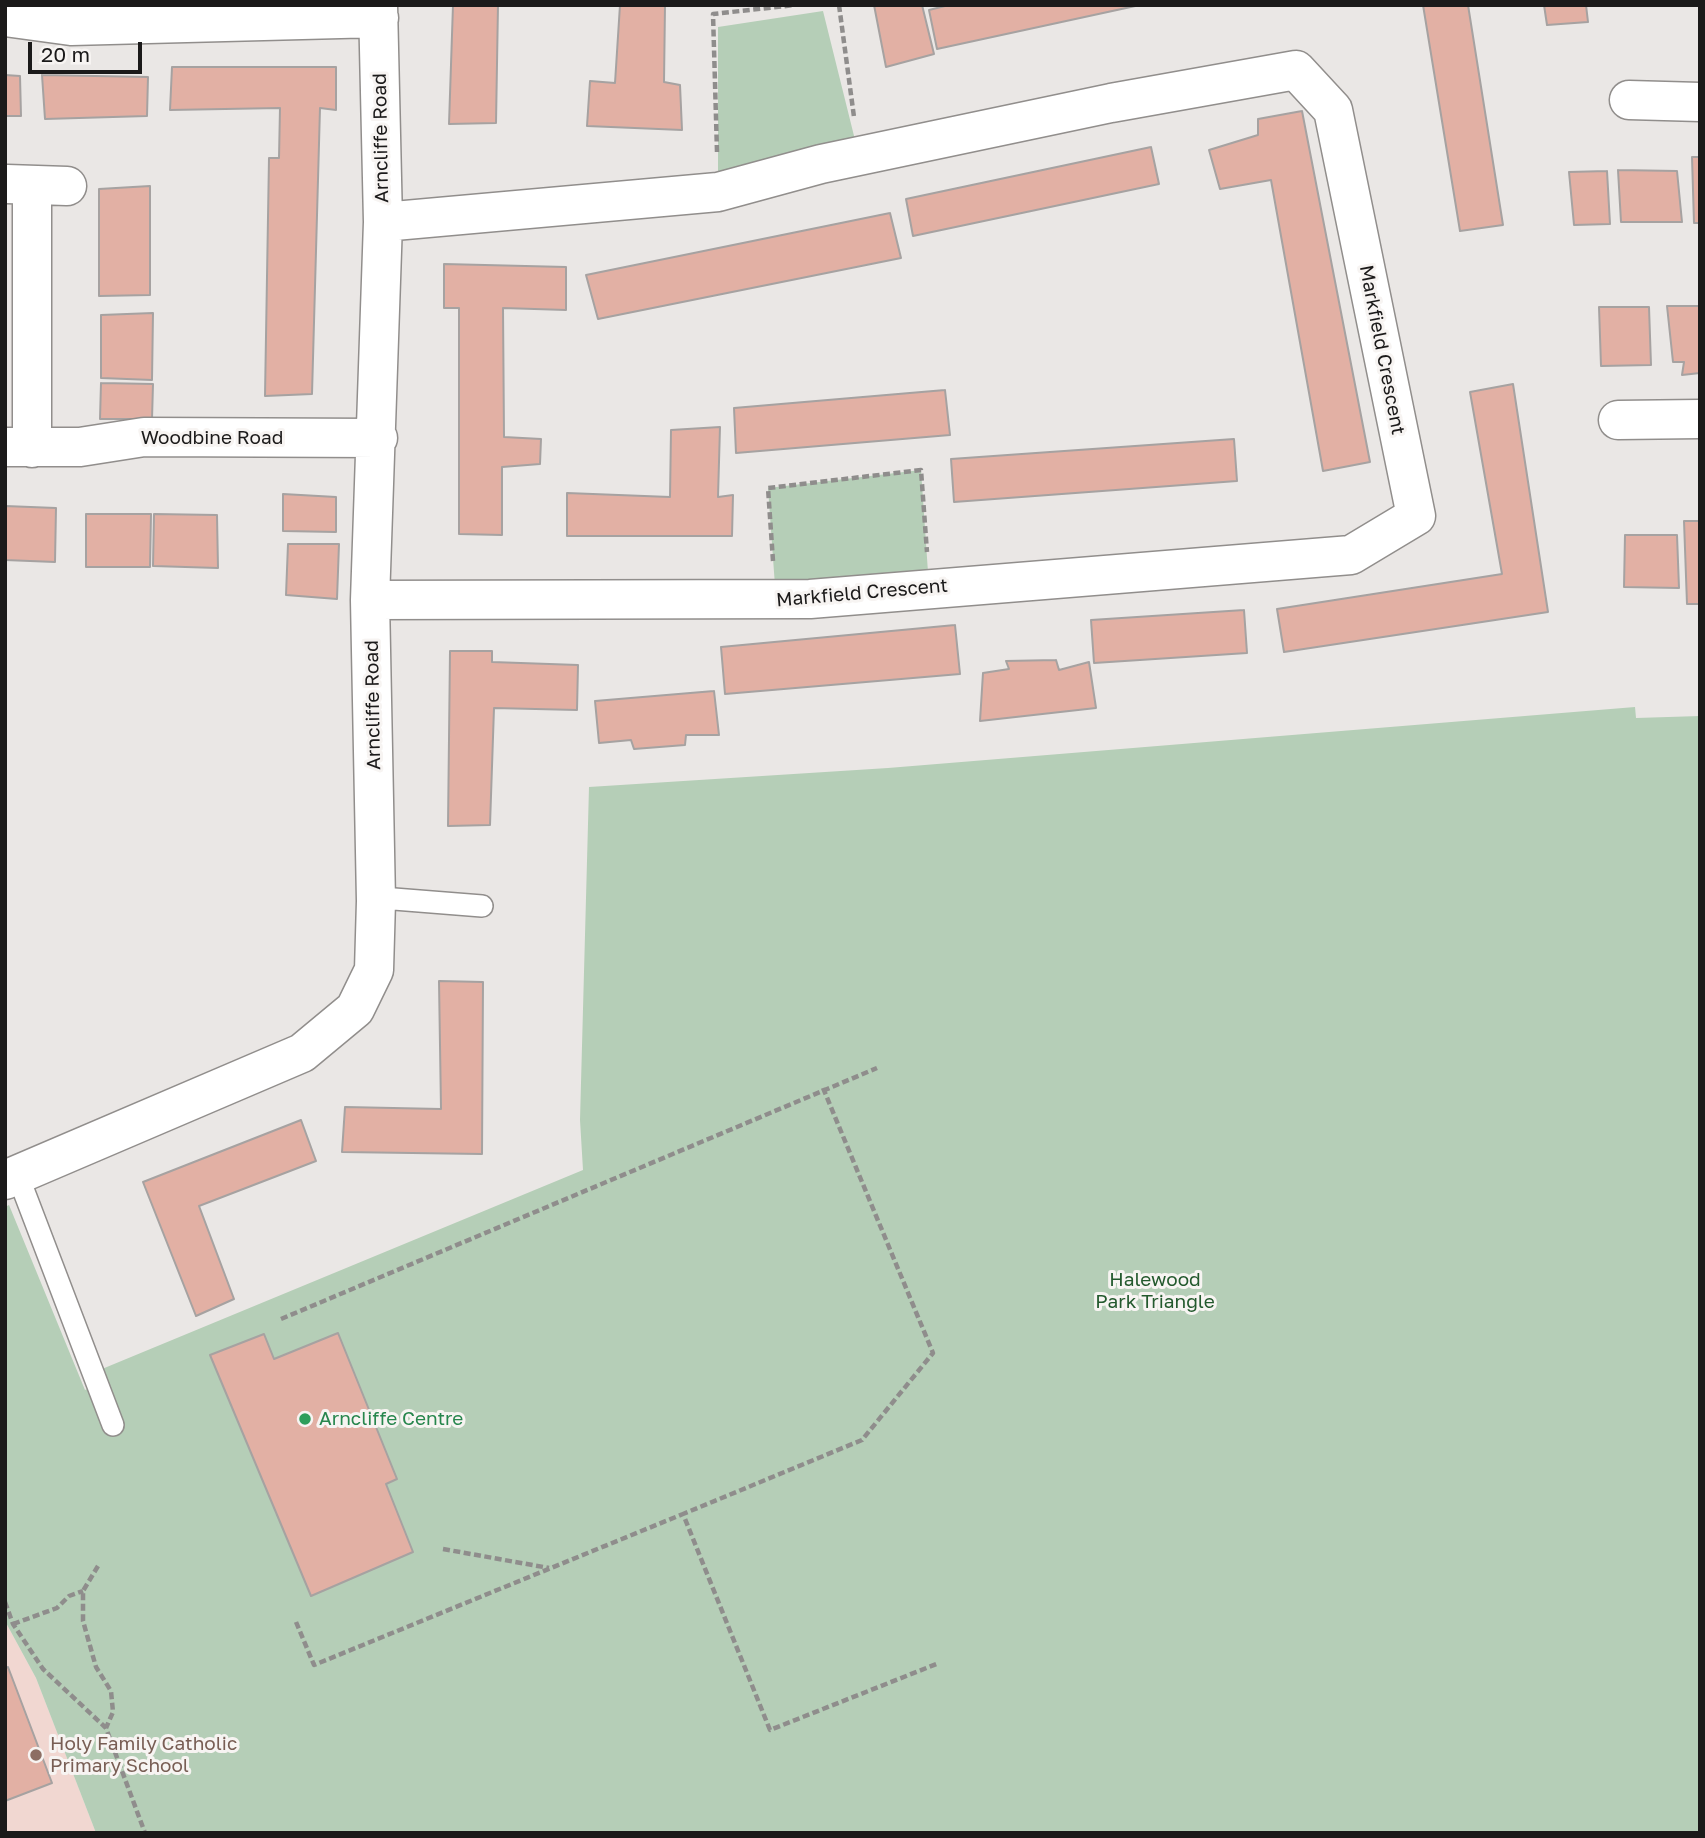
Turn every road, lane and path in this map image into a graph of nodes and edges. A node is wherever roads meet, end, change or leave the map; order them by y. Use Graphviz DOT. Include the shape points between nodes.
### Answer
graph roads {
  1 [pos="795,5"];
  2 [pos="839,5"];
  3 [pos="379,12"];
  4 [pos="5,17"];
  5 [pos="1629,100"];
  6 [pos="1700,102"];
  7 [pos="859,156"];
  8 [pos="35,185"];
  9 [pos="718,192"];
  10 [pos="383,222"];
  11 [pos="1700,419"];
  12 [pos="1618,420"];
  13 [pos="378,438"];
  14 [pos="19,448"];
  15 [pos="929,587"];
  16 [pos="370,600"];
  17 [pos="776,600"];
  18 [pos="376,901"];
  19 [pos="482,906"];
  20 [pos="877,1068"];
  21 [pos="824,1088"];
  22 [pos="12,1178"];
  23 [pos="281,1319"];
  24 [pos="113,1425"];
  25 [pos="684,1514"];
  26 [pos="443,1549"];
  27 [pos="98,1566"];
  28 [pos="550,1568"];
  29 [pos="83,1591"];
  30 [pos="5,1602"];
  31 [pos="296,1622"];
  32 [pos="13,1624"];
  33 [pos="939,1663"];
  34 [pos="106,1728"];
  35 [pos="145,1833"];
  1 -- 9 [label="path" via="713,14"];
  2 -- 7 [label="path"];
  3 -- 4 [label="street" via="71,26"];
  3 -- 10 [label="street, Arncliffe Road"];
  5 -- 6 [label="street"];
  7 -- 9 [label="street, Markfield Crescent"];
  7 -- 15 [label="street, Markfield Crescent" via="1296,70 1333,110 1416,516 1351,555"];
  8 -- 14 [label="street"];
  9 -- 10 [label="street, Markfield Crescent"];
  10 -- 13 [label="street, Arncliffe Road"];
  11 -- 12 [label="street"];
  13 -- 14 [label="street, Woodbine Road" via="144,437 80,447"];
  13 -- 16 [label="street, Arncliffe Road"];
  15 -- 17 [label="street, Markfield Crescent"];
  15 -- 17 [label="path" via="921,470 768,488"];
  16 -- 17 [label="street, Markfield Crescent"];
  16 -- 18 [label="street, Arncliffe Road"];
  18 -- 19 [label="lane"];
  18 -- 22 [label="street, Arncliffe Road" via="374,970 360,999 355,1009 302,1053"];
  20 -- 21 [label="path"];
  21 -- 23 [label="path"];
  21 -- 25 [label="path" via="933,1353 862,1440"];
  22 -- 24 [label="lane"];
  25 -- 28 [label="path"];
  25 -- 33 [label="path" via="770,1730"];
  26 -- 28 [label="path"];
  27 -- 29 [label="path"];
  28 -- 31 [label="path" via="314,1665"];
  29 -- 32 [label="path" via="57,1608"];
  29 -- 34 [label="path" via="87,1643 111,1691 113,1712"];
  30 -- 32 [label="path"];
  32 -- 34 [label="path" via="43,1669"];
  34 -- 35 [label="path"];
}
